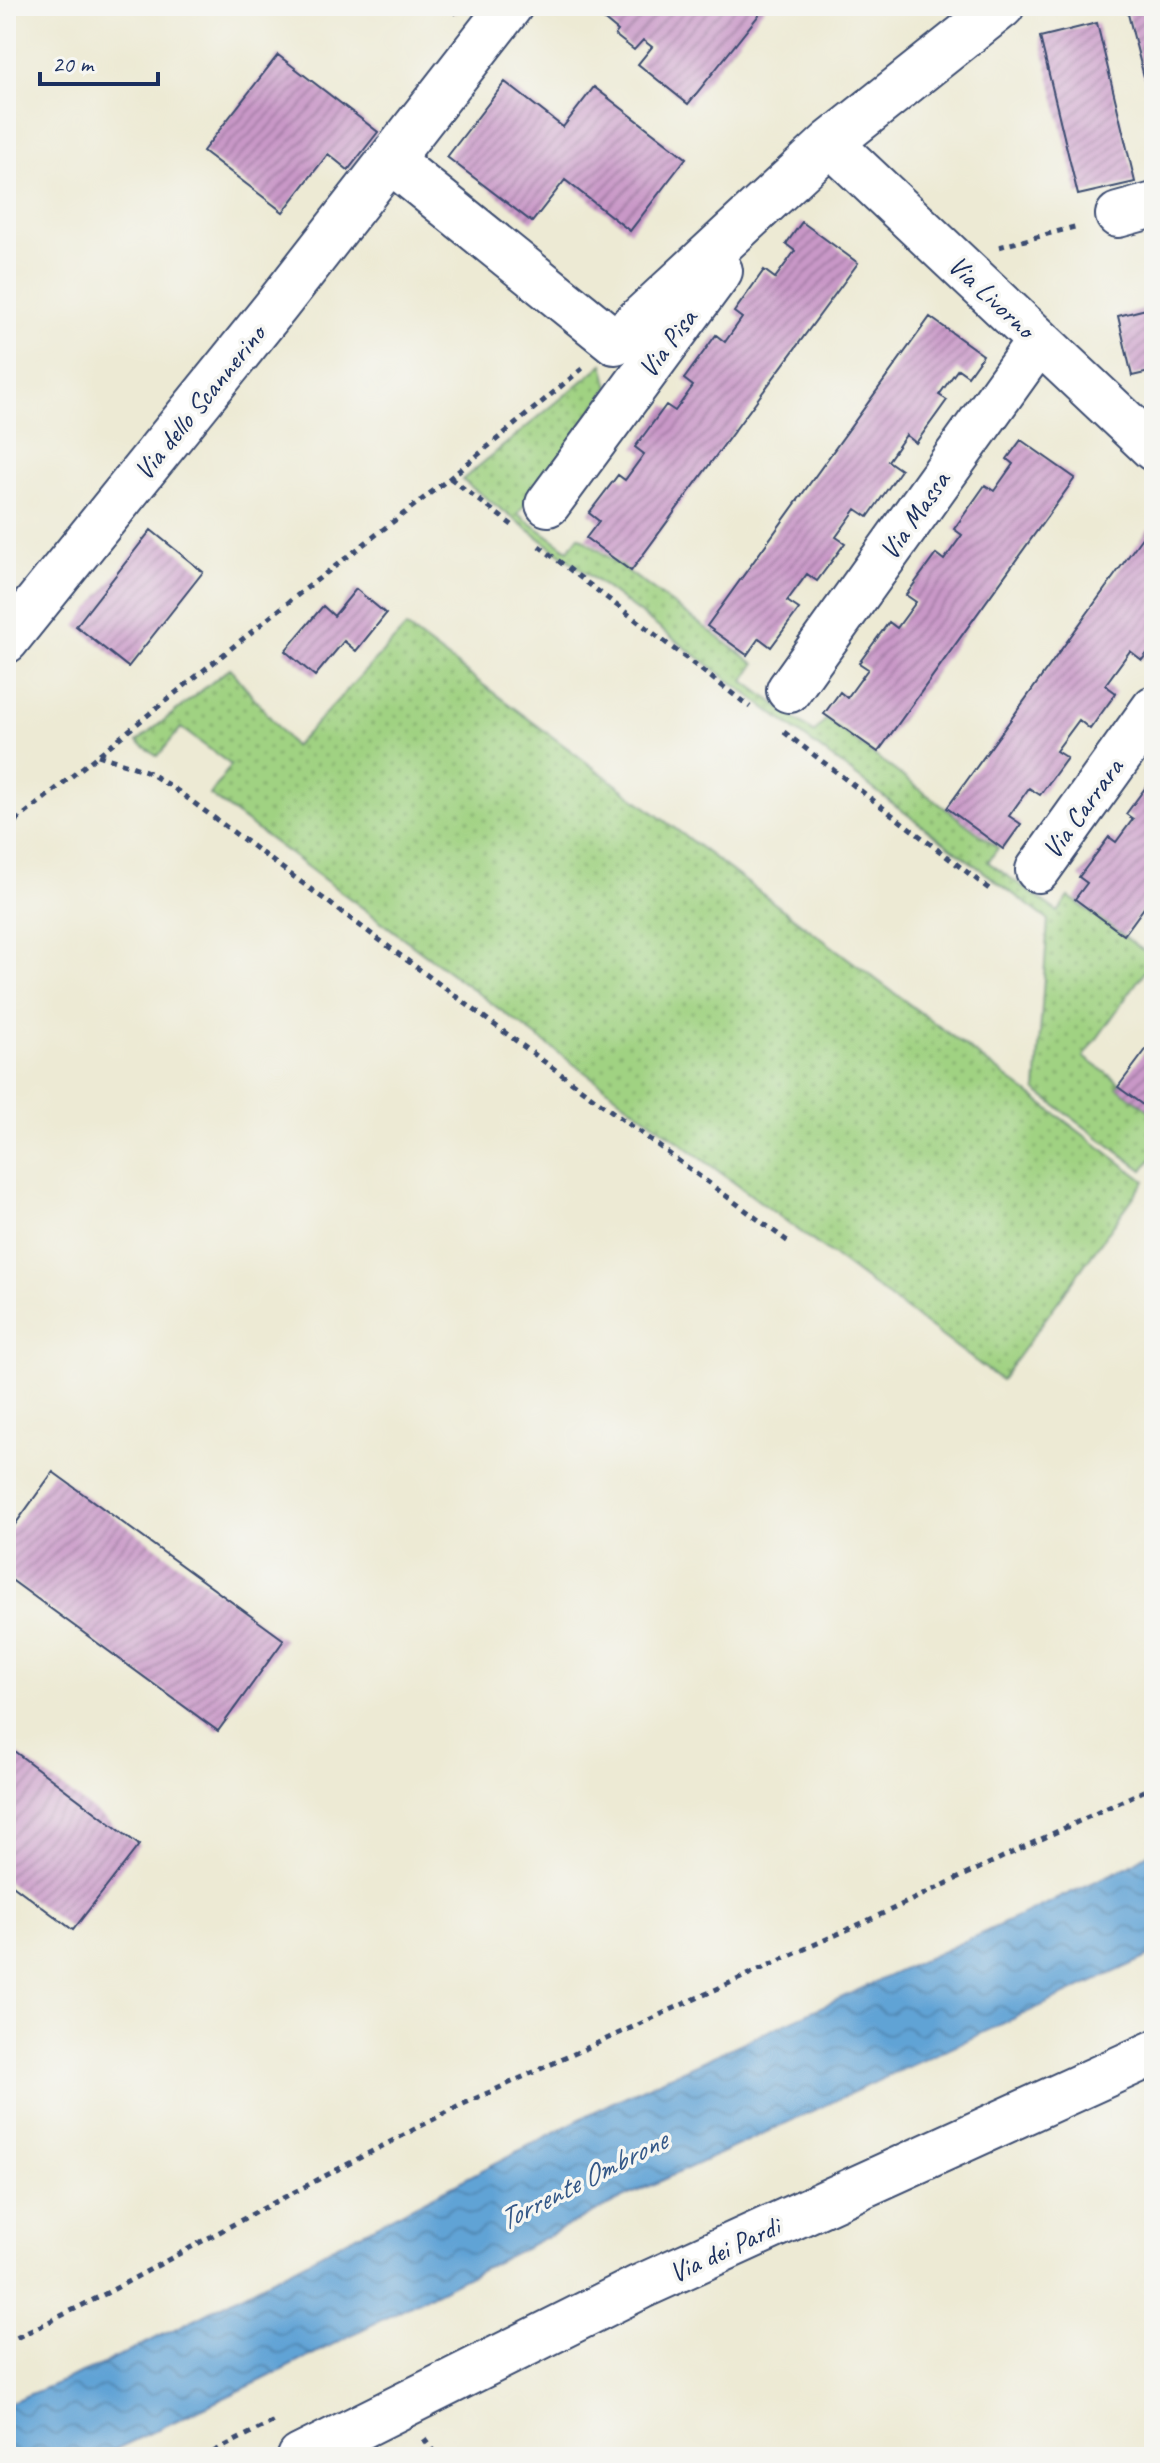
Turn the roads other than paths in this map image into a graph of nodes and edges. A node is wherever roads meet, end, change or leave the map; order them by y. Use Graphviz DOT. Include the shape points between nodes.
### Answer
graph roads {
  1 [pos="510,6"];
  2 [pos="1002,6"];
  3 [pos="830,143"];
  4 [pos="391,161"];
  5 [pos="785,183"];
  6 [pos="1039,341"];
  7 [pos="1154,449"];
  8 [pos="530,515"];
  9 [pos="6,641"];
  10 [pos="1154,708"];
  11 [pos="774,709"];
  12 [pos="1038,870"];
  13 [pos="1154,2053"];
  14 [pos="300,2457"];
  1 -- 4 [label="street, Via dello Scannerino"];
  2 -- 3 [label="street, Via Pisa"];
  3 -- 5 [label="street, Via Pisa"];
  3 -- 6 [label="street, Via Livorno"];
  4 -- 5 [label="street, Via Pisa" via="615,342"];
  4 -- 9 [label="street, Via dello Scannerino"];
  5 -- 8 [label="street, Via Pisa"];
  6 -- 7 [label="street, Via Livorno"];
  6 -- 11 [label="street, Via Massa"];
  10 -- 12 [label="street, Via Carrara"];
  13 -- 14 [label="street, Via dei Pardi" via="640,2287"];
}
